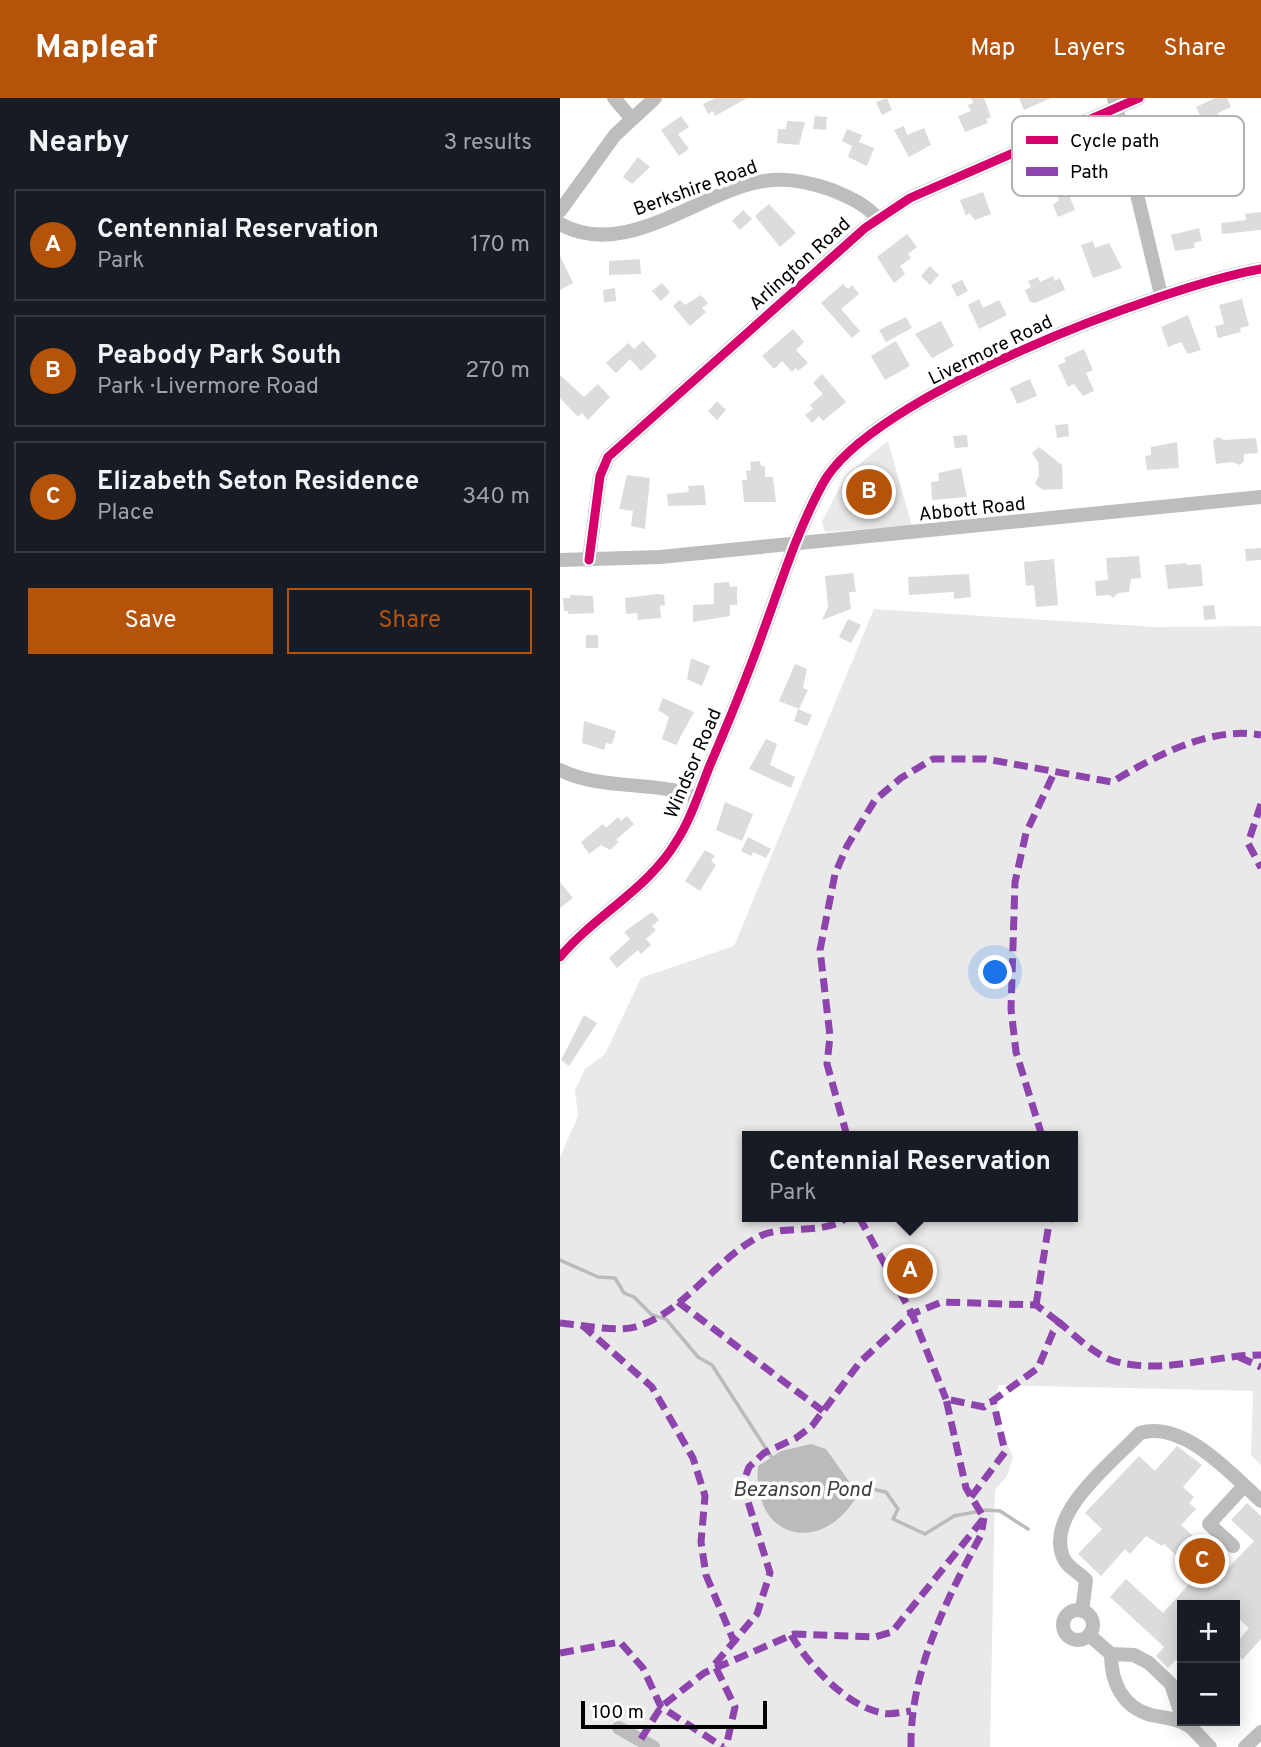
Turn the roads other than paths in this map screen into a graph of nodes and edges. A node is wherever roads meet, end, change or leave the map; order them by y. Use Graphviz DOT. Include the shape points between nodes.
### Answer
graph roads {
  1 [pos="614,98"];
  2 [pos="655,98"];
  3 [pos="1139,98"];
  4 [pos="1116,103"];
  5 [pos="1088,116"];
  6 [pos="631,118"];
  7 [pos="1012,151"];
  8 [pos="1138,196"];
  9 [pos="560,211"];
  10 [pos="877,218"];
  11 [pos="560,223"];
  12 [pos="1261,269"];
  13 [pos="1161,295"];
  14 [pos="1261,497"];
  15 [pos="795,544"];
  16 [pos="560,559"];
  17 [pos="589,560"];
  18 [pos="560,770"];
  19 [pos="697,797"];
  20 [pos="560,957"];
  21 [pos="1244,1486"];
  22 [pos="1261,1501"];
  23 [pos="1233,1546"];
  24 [pos="1082,1611"];
  25 [pos="1089,1635"];
  26 [pos="1111,1654"];
  27 [pos="1177,1700"];
  28 [pos="1177,1720"];
  29 [pos="1190,1726"];
  30 [pos="619,1728"];
  31 [pos="1261,1732"];
  32 [pos="653,1747"];
  33 [pos="1210,1747"];
  34 [pos="1245,1747"];
  1 -- 6 [label="street"];
  2 -- 6 [label="street"];
  3 -- 4 [label="street, Arlington Road"];
  4 -- 5 [label="street, Arlington Road"];
  6 -- 9 [label="street"];
  7 -- 10 [label="street, Arlington Road"];
  8 -- 13 [label="street"];
  10 -- 11 [label="street, Berkshire Road" via="840,194 782,179 739,188 633,230 587,233"];
  10 -- 17 [label="street, Arlington Road" via="608,457 600,476"];
  12 -- 13 [label="street, Livermore Road"];
  13 -- 15 [label="street, Livermore Road" via="1067,331 960,382 870,433 847,451 822,483"];
  14 -- 15 [label="street, Abbott Road"];
  15 -- 17 [label="street, Abbott Road"];
  15 -- 19 [label="street, Windsor Road"];
  16 -- 17 [label="street, Abbott Road"];
  18 -- 19 [label="street" via="588,780"];
  19 -- 20 [label="street, Windsor Road" via="670,852"];
  21 -- 22 [label="street"];
  21 -- 23 [label="street" via="1209,1524"];
  21 -- 24 [label="street" via="1185,1438 1159,1431 1140,1433 1063,1518 1059,1537 1063,1558 1086,1580"];
  24 -- 25 [label="street" via="1092,1621"];
  24 -- 25 [label="street" via="1067,1615 1063,1627 1076,1640"];
  25 -- 26 [label="street"];
  26 -- 27 [label="street" via="1134,1655 1149,1663 1171,1684"];
  26 -- 28 [label="street" via="1112,1679 1126,1699 1145,1713"];
  29 -- 33 [label="street"];
  30 -- 32 [label="street"];
  31 -- 34 [label="street"];
}
